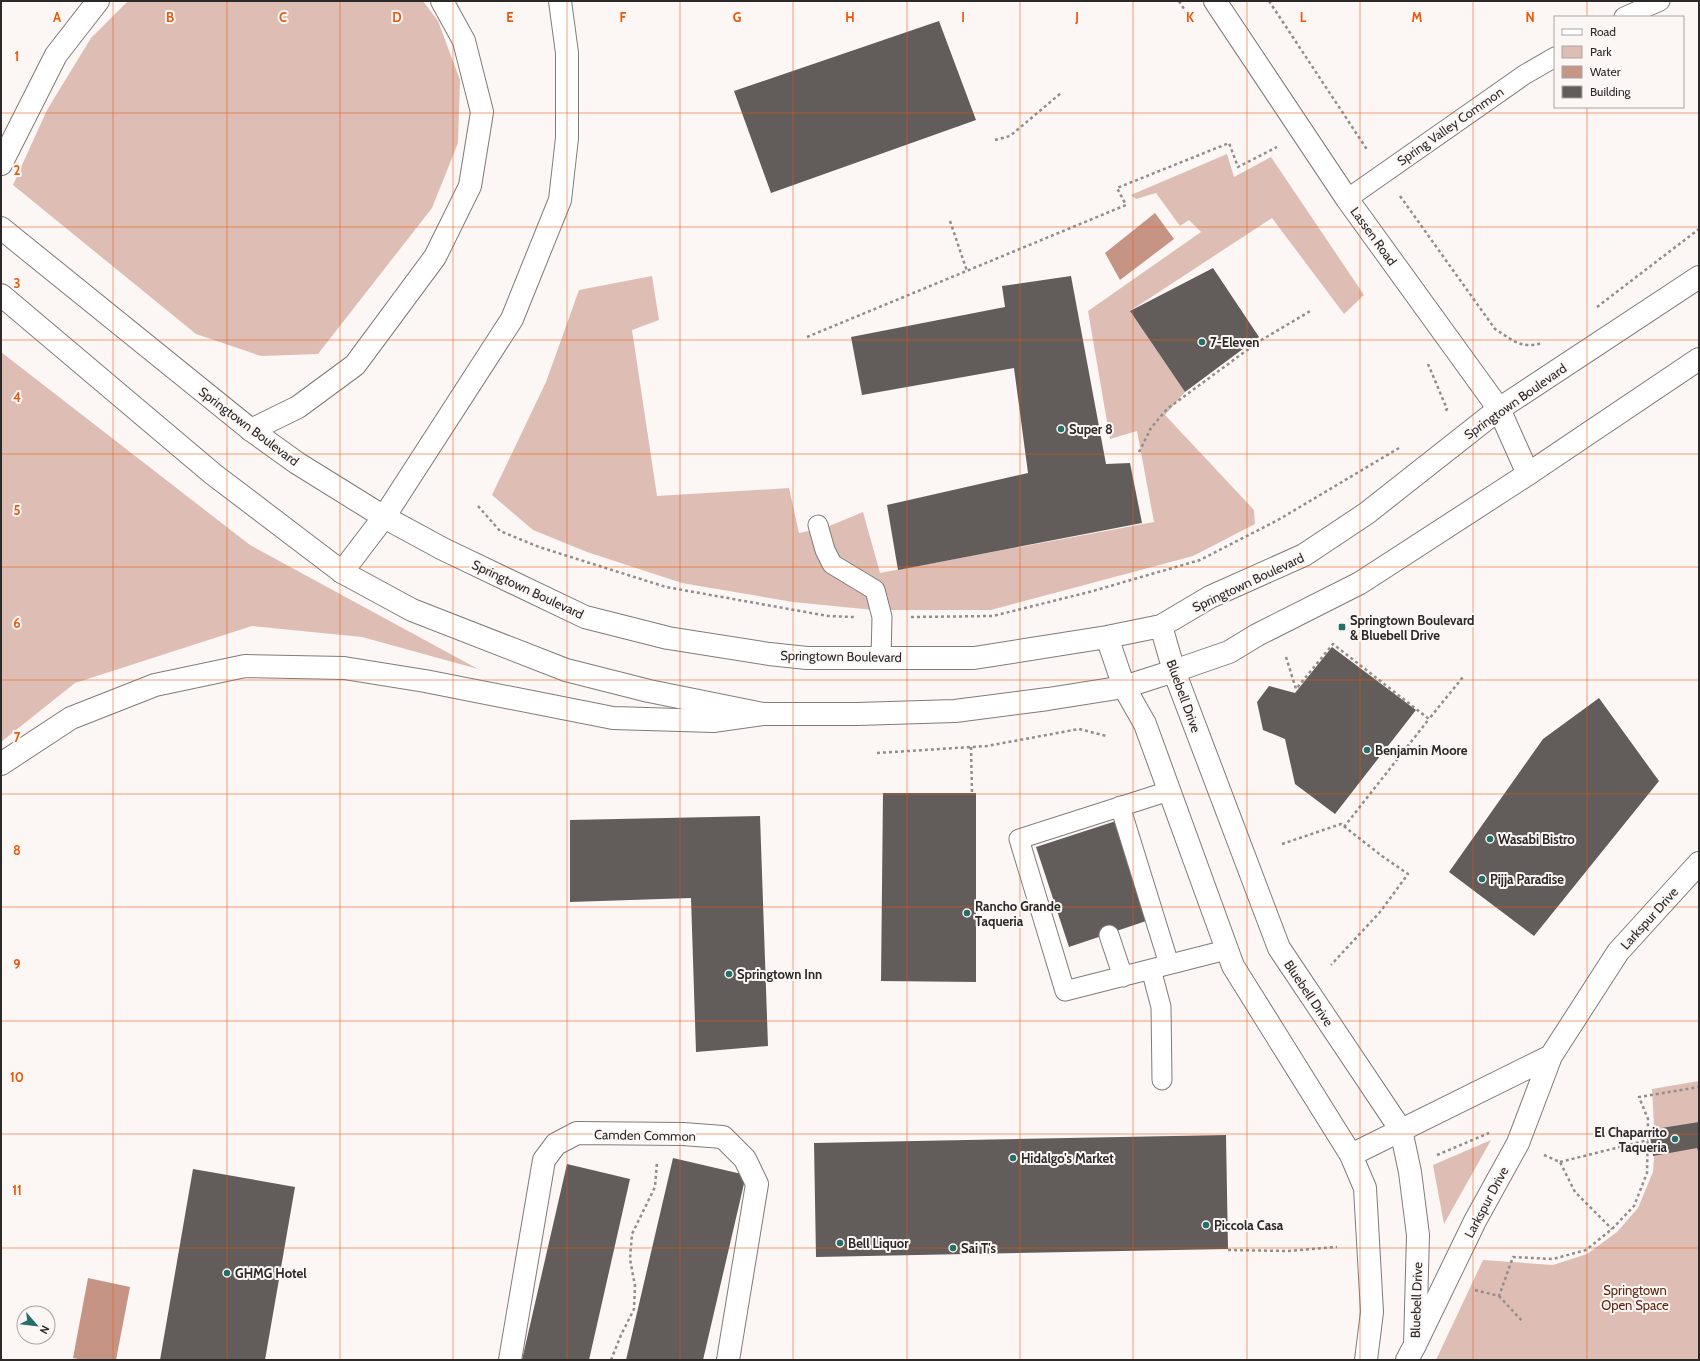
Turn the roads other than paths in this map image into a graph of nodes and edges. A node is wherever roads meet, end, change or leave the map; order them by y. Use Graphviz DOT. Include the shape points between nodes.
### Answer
graph roads {
  1 [pos="98,1"];
  2 [pos="442,1"];
  3 [pos="560,1"];
  4 [pos="1214,1"];
  5 [pos="1660,1"];
  6 [pos="1626,16"];
  7 [pos="1554,58"];
  8 [pos="1,164"];
  9 [pos="1347,199"];
  10 [pos="1,228"];
  11 [pos="1699,277"];
  12 [pos="1,295"];
  13 [pos="1699,359"];
  14 [pos="1499,409"];
  15 [pos="251,430"];
  16 [pos="1528,474"];
  17 [pos="384,517"];
  18 [pos="818,525"];
  19 [pos="342,572"];
  20 [pos="1161,626"];
  21 [pos="1107,637"];
  22 [pos="881,658"];
  23 [pos="1174,671"];
  24 [pos="1124,686"];
  25 [pos="764,714"];
  26 [pos="1,764"];
  27 [pos="1169,791"];
  28 [pos="1120,806"];
  29 [pos="1699,864"];
  30 [pos="1109,935"];
  31 [pos="1226,950"];
  32 [pos="1160,967"];
  33 [pos="1124,976"];
  34 [pos="1551,1056"];
  35 [pos="1162,1080"];
  36 [pos="1401,1130"];
  37 [pos="1351,1155"];
  38 [pos="1411,1352"];
  39 [pos="510,1360"];
  40 [pos="728,1360"];
  41 [pos="1366,1360"];
  1 -- 8 [label="main road" via="56,55"];
  2 -- 15 [label="main road" via="464,41 482,112 470,186 435,257 355,365 298,407"];
  3 -- 17 [label="main road" via="567,53 567,138 560,200 512,319"];
  4 -- 9 [label="main road, Lassen Road"];
  5 -- 6 [label="lane"];
  7 -- 9 [label="lane, Spring Valley Common" via="1524,75"];
  9 -- 14 [label="main road, Lassen Road"];
  10 -- 15 [label="main road, Springtown Boulevard"];
  11 -- 14 [label="main road, Springtown Boulevard"];
  12 -- 19 [label="main road" via="213,474"];
  13 -- 16 [label="main road"];
  14 -- 16 [label="main road, Lassen Road"];
  14 -- 20 [label="main road, Springtown Boulevard" via="1367,512 1304,555 1210,597"];
  15 -- 17 [label="main road, Springtown Boulevard"];
  16 -- 23 [label="main road" via="1360,583 1228,652"];
  17 -- 19 [label="main road"];
  17 -- 22 [label="main road, Springtown Boulevard" via="443,549 585,617 668,638 769,654 807,658"];
  18 -- 22 [label="lane" via="832,564 875,590 882,617"];
  19 -- 25 [label="main road" via="412,610 566,670 649,691"];
  20 -- 21 [label="main road, Springtown Boulevard"];
  20 -- 23 [label="main road, Bluebell Drive"];
  21 -- 22 [label="main road, Springtown Boulevard" via="974,658"];
  21 -- 24 [label="main road"];
  23 -- 24 [label="main road"];
  23 -- 36 [label="main road, Bluebell Drive" via="1279,948"];
  24 -- 25 [label="main road" via="956,711"];
  24 -- 27 [label="main road" via="1145,724"];
  25 -- 26 [label="main road" via="713,721 613,718 425,681 344,668 245,666 155,685 71,718"];
  27 -- 28 [label="lane"];
  27 -- 31 [label="main road"];
  28 -- 32 [label="lane"];
  28 -- 33 [label="lane" via="1073,828 1019,839 1065,991"];
  29 -- 34 [label="main road, Larkspur Drive" via="1618,952"];
  30 -- 33 [label="lane"];
  31 -- 32 [label="lane"];
  31 -- 37 [label="main road" via="1232,966"];
  32 -- 33 [label="lane"];
  32 -- 35 [label="lane"];
  34 -- 36 [label="main road"];
  34 -- 38 [label="main road, Larkspur Drive" via="1518,1143 1475,1221"];
  36 -- 37 [label="main road"];
  36 -- 38 [label="main road, Bluebell Drive" via="1410,1172 1418,1235"];
  37 -- 41 [label="main road" via="1365,1188 1372,1312"];
  39 -- 40 [label="main road, Camden Common" via="544,1160 556,1144 577,1134 683,1134 723,1138 745,1158 757,1184"];
}
